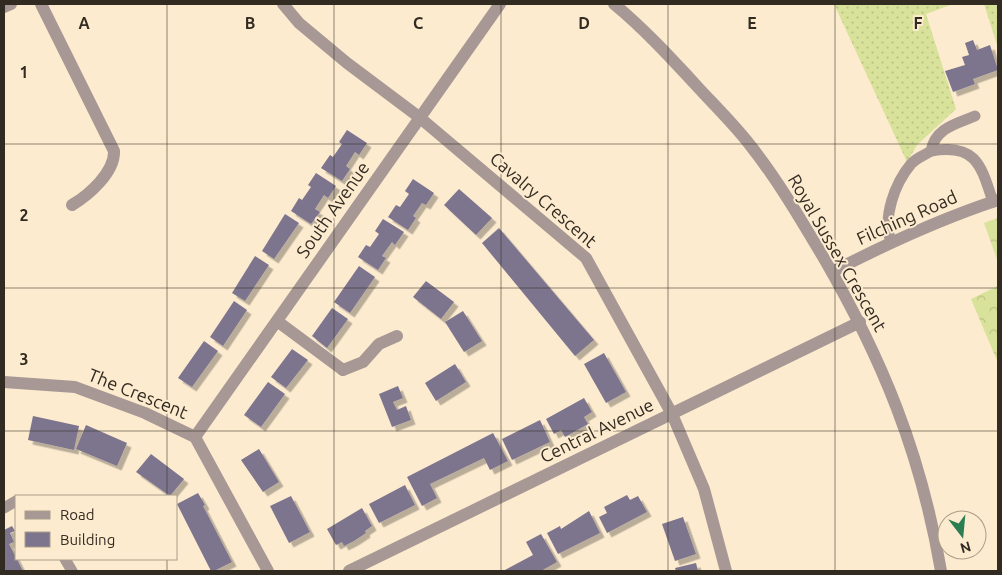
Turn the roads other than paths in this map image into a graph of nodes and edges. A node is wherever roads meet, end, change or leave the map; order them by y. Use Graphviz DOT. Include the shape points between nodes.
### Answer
graph roads {
  1 [pos="11,4"];
  2 [pos="41,4"];
  3 [pos="283,4"];
  4 [pos="500,4"];
  5 [pos="614,4"];
  6 [pos="4,7"];
  7 [pos="975,116"];
  8 [pos="419,117"];
  9 [pos="931,151"];
  10 [pos="996,201"];
  11 [pos="72,205"];
  12 [pos="891,242"];
  13 [pos="832,272"];
  14 [pos="277,321"];
  15 [pos="860,322"];
  16 [pos="397,336"];
  17 [pos="4,382"];
  18 [pos="672,414"];
  19 [pos="195,437"];
  20 [pos="15,502"];
  21 [pos="4,508"];
  22 [pos="66,560"];
  23 [pos="72,571"];
  24 [pos="268,571"];
  25 [pos="349,571"];
  26 [pos="726,571"];
  27 [pos="941,571"];
  1 -- 6 [label="street"];
  2 -- 11 [label="street" via="114,151 114,160 101,179 85,197"];
  3 -- 8 [label="street, Cavalry Crescent" via="306,29"];
  4 -- 8 [label="street, South Avenue"];
  5 -- 13 [label="street, Royal Sussex Crescent" via="642,27 750,144 798,214"];
  7 -- 9 [label="lane" via="939,133 933,140"];
  8 -- 14 [label="street, South Avenue"];
  8 -- 18 [label="street, Cavalry Crescent" via="586,258"];
  9 -- 10 [label="lane" via="950,148 966,152 977,163"];
  9 -- 12 [label="lane" via="912,162 898,183 886,231"];
  10 -- 12 [label="street, Filching Road" via="944,218"];
  12 -- 13 [label="street, Filching Road"];
  13 -- 15 [label="street, Royal Sussex Crescent"];
  14 -- 16 [label="street" via="342,375 363,362 379,344"];
  14 -- 19 [label="street, South Avenue"];
  15 -- 18 [label="street, Central Avenue"];
  15 -- 27 [label="street, Royal Sussex Crescent" via="892,392 916,463"];
  17 -- 19 [label="street, The Crescent" via="75,387 145,413"];
  18 -- 25 [label="street, Central Avenue"];
  18 -- 26 [label="street, Cavalry Crescent" via="704,489"];
  19 -- 24 [label="street, The Crescent"];
  20 -- 21 [label="lane"];
  22 -- 23 [label="lane"];
}
